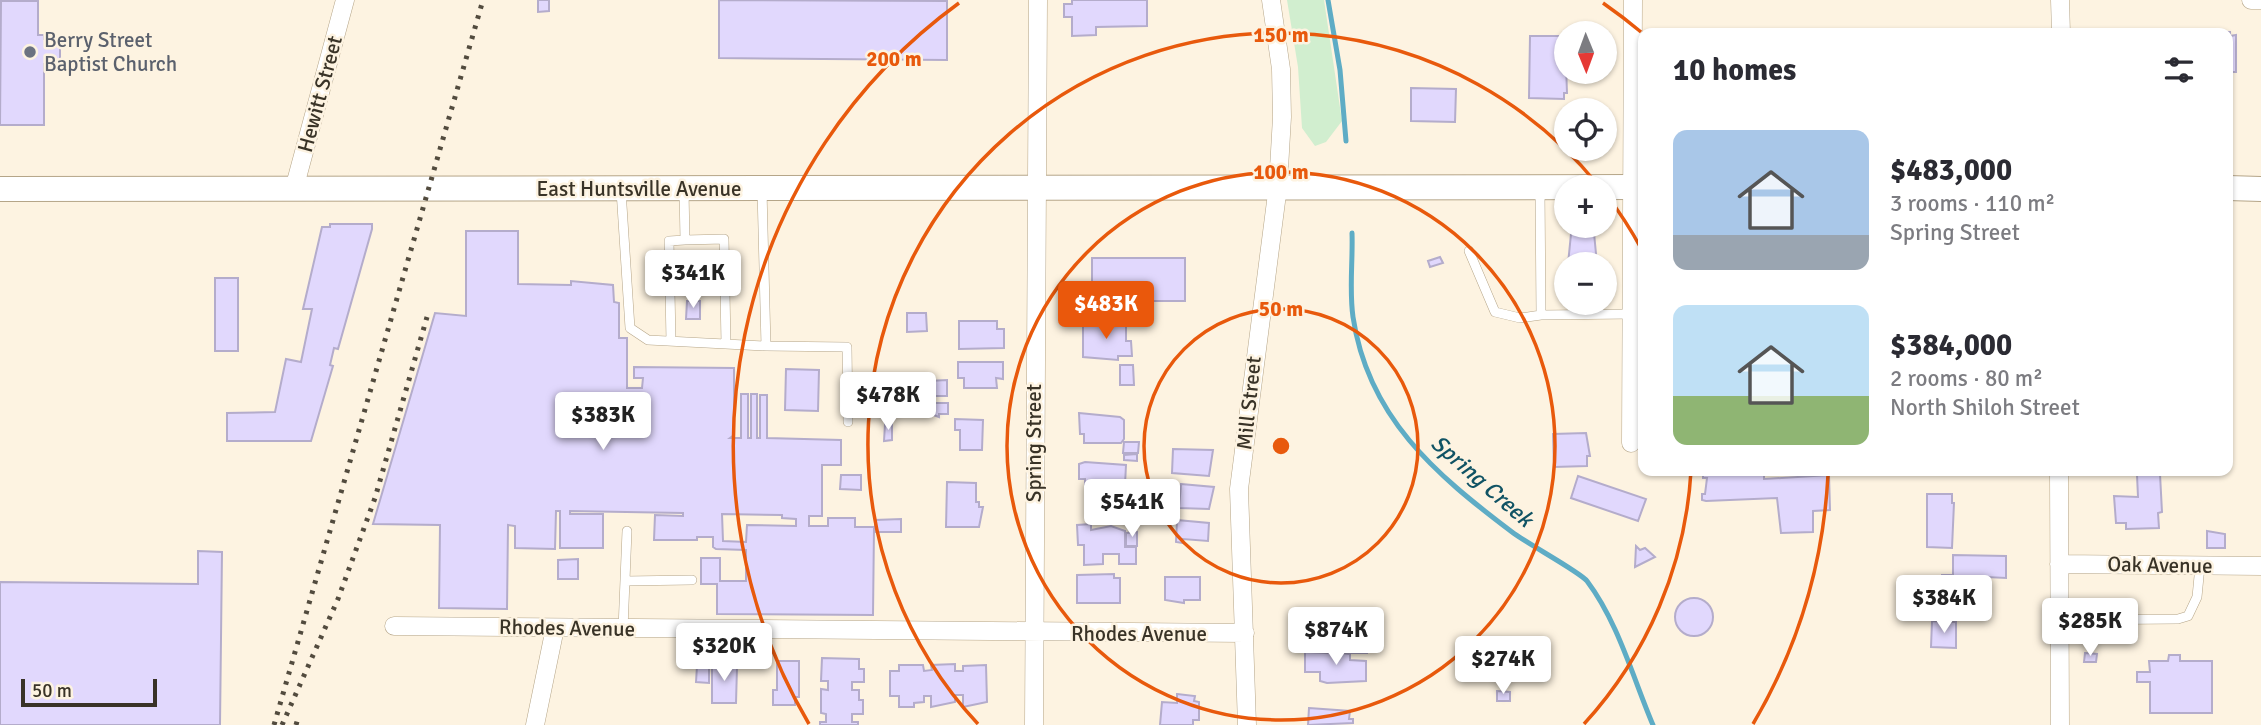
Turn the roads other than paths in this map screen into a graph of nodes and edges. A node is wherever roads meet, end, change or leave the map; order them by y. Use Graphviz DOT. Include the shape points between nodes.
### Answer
graph roads {
  1 [pos="345,0"];
  2 [pos="1038,0"];
  3 [pos="1271,0"];
  4 [pos="1633,0"];
  5 [pos="2060,0"];
  6 [pos="2251,0"];
  7 [pos="2261,0"];
  8 [pos="2061,28"];
  9 [pos="1278,186"];
  10 [pos="1540,187"];
  11 [pos="1637,187"];
  12 [pos="1035,188"];
  13 [pos="2233,188"];
  14 [pos="0,189"];
  15 [pos="294,189"];
  16 [pos="621,189"];
  17 [pos="684,189"];
  18 [pos="762,189"];
  19 [pos="2261,189"];
  20 [pos="685,240"];
  21 [pos="1469,251"];
  22 [pos="1631,314"];
  23 [pos="1541,315"];
  24 [pos="671,341"];
  25 [pos="726,344"];
  26 [pos="766,346"];
  27 [pos="848,422"];
  28 [pos="1631,443"];
  29 [pos="2059,476"];
  30 [pos="627,531"];
  31 [pos="2059,564"];
  32 [pos="2200,566"];
  33 [pos="2261,566"];
  34 [pos="692,580"];
  35 [pos="625,582"];
  36 [pos="2059,620"];
  37 [pos="394,626"];
  38 [pos="555,628"];
  39 [pos="623,629"];
  40 [pos="1245,633"];
  41 [pos="1033,634"];
  42 [pos="535,725"];
  43 [pos="1034,725"];
  44 [pos="1247,725"];
  45 [pos="2060,725"];
  1 -- 15 [label="street, Hewitt Street"];
  2 -- 12 [label="street, Spring Street"];
  3 -- 9 [label="street, Mill Street" via="1283,117"];
  4 -- 11 [label="street"];
  5 -- 8 [label="street"];
  6 -- 7 [label="street"];
  9 -- 10 [label="main road, East Huntsville Avenue"];
  9 -- 12 [label="main road, East Huntsville Avenue"];
  9 -- 40 [label="street, Mill Street" via="1239,489"];
  10 -- 11 [label="main road, East Huntsville Avenue"];
  10 -- 23 [label="lane"];
  11 -- 22 [label="street"];
  12 -- 18 [label="main road, East Huntsville Avenue"];
  12 -- 41 [label="street, Spring Street"];
  13 -- 19 [label="main road"];
  14 -- 15 [label="main road, East Huntsville Avenue"];
  15 -- 16 [label="main road, East Huntsville Avenue"];
  16 -- 17 [label="main road, East Huntsville Avenue"];
  16 -- 24 [label="lane" via="629,328 648,340"];
  17 -- 18 [label="main road, East Huntsville Avenue"];
  17 -- 20 [label="lane"];
  18 -- 26 [label="lane"];
  20 -- 24 [label="lane" via="669,241"];
  20 -- 25 [label="lane" via="724,239"];
  21 -- 23 [label="lane" via="1495,312 1520,318"];
  22 -- 23 [label="lane"];
  22 -- 28 [label="street"];
  24 -- 25 [label="lane"];
  25 -- 26 [label="lane"];
  26 -- 27 [label="lane" via="847,347"];
  29 -- 31 [label="street"];
  30 -- 35 [label="lane"];
  31 -- 32 [label="street, Oak Avenue"];
  31 -- 36 [label="street"];
  32 -- 33 [label="street, Oak Avenue"];
  32 -- 36 [label="lane" via="2197,597 2188,616 2178,620"];
  34 -- 35 [label="lane"];
  35 -- 39 [label="lane"];
  36 -- 45 [label="street"];
  37 -- 38 [label="street, Rhodes Avenue"];
  38 -- 39 [label="street, Rhodes Avenue"];
  38 -- 42 [label="street"];
  39 -- 41 [label="street, Rhodes Avenue"];
  40 -- 41 [label="street, Rhodes Avenue"];
  40 -- 44 [label="street, Mill Street"];
  41 -- 43 [label="street"];
}
